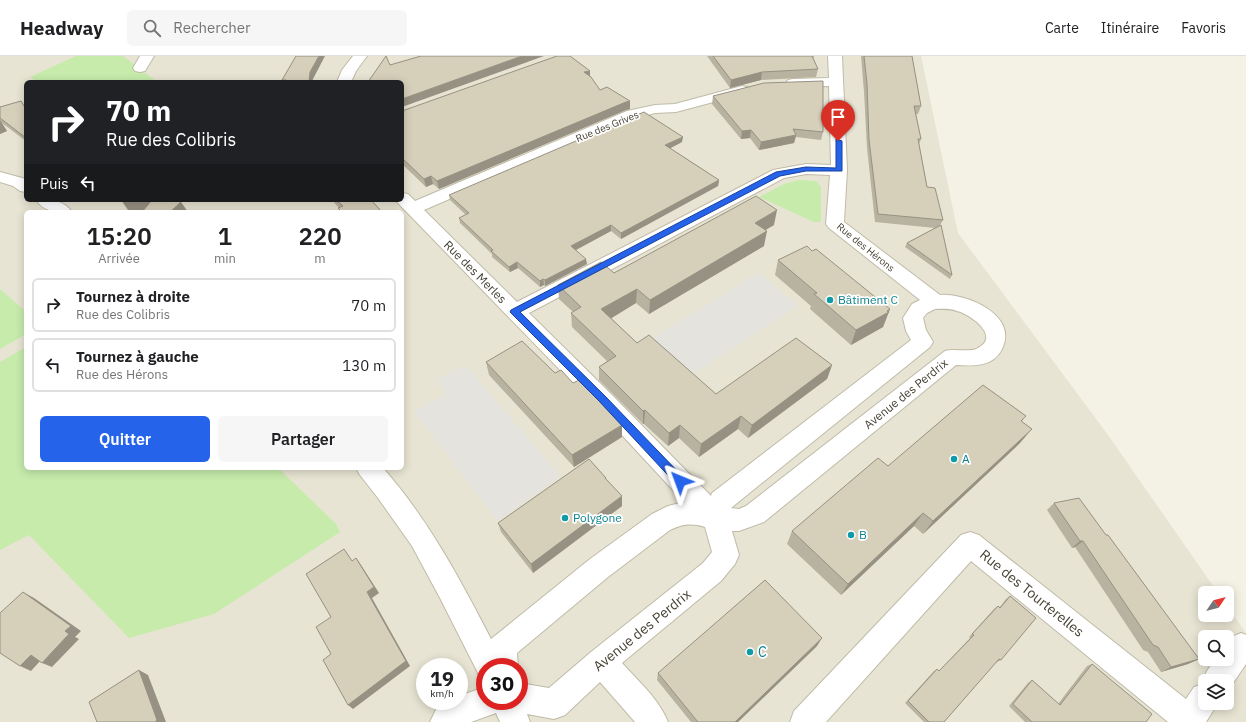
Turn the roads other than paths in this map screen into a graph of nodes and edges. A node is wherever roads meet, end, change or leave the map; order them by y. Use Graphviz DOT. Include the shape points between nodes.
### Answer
graph roads {
  1 [pos="360,56"];
  2 [pos="835,56"];
  3 [pos="345,80"];
  4 [pos="836,82"];
  5 [pos="776,84"];
  6 [pos="754,87"];
  7 [pos="840,170"];
  8 [pos="0,177"];
  9 [pos="24,186"];
  10 [pos="48,202"];
  11 [pos="407,203"];
  12 [pos="60,210"];
  13 [pos="934,301"];
  14 [pos="514,312"];
  15 [pos="370,470"];
  16 [pos="716,519"];
  17 [pos="1241,647"];
  18 [pos="485,658"];
  19 [pos="503,658"];
  20 [pos="601,662"];
  21 [pos="1222,674"];
  22 [pos="528,700"];
  23 [pos="476,705"];
  24 [pos="499,710"];
  25 [pos="510,710"];
  26 [pos="1194,713"];
  27 [pos="445,722"];
  28 [pos="496,722"];
  29 [pos="515,722"];
  30 [pos="653,722"];
  31 [pos="806,722"];
  1 -- 3 [label="street"];
  2 -- 4 [label="street, Rue des Hérons"];
  4 -- 5 [label="street"];
  4 -- 7 [label="street, Rue des Hérons"];
  6 -- 11 [label="street, Rue des Grives" via="676,108 632,114"];
  7 -- 13 [label="street, Rue des Hérons" via="835,224"];
  7 -- 14 [label="street" via="806,169 779,174"];
  8 -- 9 [label="street"];
  10 -- 12 [label="street"];
  11 -- 14 [label="street, Rue des Merles"];
  13 -- 16 [label="street" via="919,308 913,318 916,331 923,342 731,492 722,502"];
  13 -- 16 [label="street, Avenue des Perdrix" via="952,301 980,313 990,322 996,339 994,346 988,353 979,357 952,357 755,514 739,520"];
  14 -- 16 [label="street, Rue des Merles" via="602,399"];
  15 -- 18 [label="street" via="387,488 423,540"];
  16 -- 19 [label="street, Avenue des Perdrix" via="693,512 677,514 661,522 502,647"];
  16 -- 20 [label="street, Avenue des Perdrix" via="726,555 712,572"];
  17 -- 21 [label="street"];
  20 -- 22 [label="street, Avenue des Perdrix" via="554,704"];
  20 -- 30 [label="street"];
  23 -- 27 [label="street" via="450,714"];
  24 -- 28 [label="street"];
  25 -- 29 [label="street"];
  26 -- 31 [label="street, Rue des Tourterelles" via="970,544"];
}
